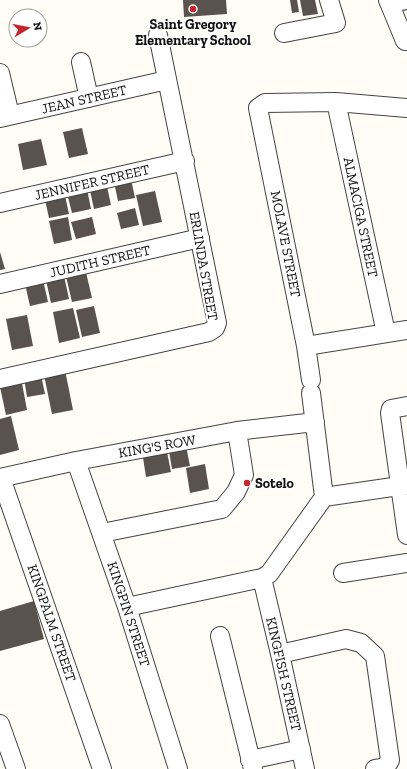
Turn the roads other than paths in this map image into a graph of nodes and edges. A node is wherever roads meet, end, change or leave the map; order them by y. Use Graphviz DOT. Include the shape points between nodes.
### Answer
graph roads {
  1 [pos="329,0"];
  2 [pos="395,1"];
  3 [pos="284,33"];
  4 [pos="158,35"];
  5 [pos="406,41"];
  6 [pos="81,62"];
  7 [pos="0,73"];
  8 [pos="167,80"];
  9 [pos="89,98"];
  10 [pos="336,102"];
  11 [pos="405,108"];
  12 [pos="5,117"];
  13 [pos="184,162"];
  14 [pos="0,203"];
  15 [pos="200,238"];
  16 [pos="0,284"];
  17 [pos="407,330"];
  18 [pos="386,333"];
  19 [pos="306,346"];
  20 [pos="0,379"];
  21 [pos="407,406"];
  22 [pos="315,422"];
  23 [pos="237,431"];
  24 [pos="76,461"];
  25 [pos="0,478"];
  26 [pos="404,486"];
  27 [pos="324,497"];
  28 [pos="102,533"];
  29 [pos="407,535"];
  30 [pos="407,563"];
  31 [pos="343,573"];
  32 [pos="262,578"];
  33 [pos="127,607"];
  34 [pos="220,636"];
  35 [pos="280,654"];
  36 [pos="0,724"];
  37 [pos="301,750"];
  38 [pos="252,764"];
  39 [pos="16,769"];
  40 [pos="102,769"];
  41 [pos="178,769"];
  42 [pos="305,769"];
  43 [pos="375,769"];
  1 -- 3 [label="street" via="336,23"];
  2 -- 5 [label="street"];
  4 -- 8 [label="street, ERLINDA STREET"];
  6 -- 9 [label="street"];
  7 -- 12 [label="street"];
  8 -- 9 [label="street, JEAN STREET"];
  8 -- 13 [label="street, ERLINDA STREET"];
  9 -- 12 [label="street, JEAN STREET"];
  10 -- 11 [label="street"];
  10 -- 18 [label="street, ALMACIGA STREET"];
  10 -- 19 [label="street, MOLAVE STREET" via="265,103 258,108"];
  13 -- 14 [label="street, JENNIFER STREET"];
  13 -- 15 [label="street, ERLINDA STREET"];
  15 -- 16 [label="street, JUDITH STREET"];
  15 -- 20 [label="street, ERLINDA STREET" via="217,323 215,328 209,332"];
  17 -- 18 [label="street"];
  18 -- 19 [label="street"];
  19 -- 22 [label="street, MOLAVE STREET"];
  21 -- 26 [label="street" via="391,409 390,414"];
  22 -- 23 [label="street, KING'S ROW"];
  22 -- 27 [label="street, MOLAVE STREET"];
  23 -- 24 [label="street, KING'S ROW"];
  23 -- 28 [label="street" via="244,475 236,492 222,509"];
  24 -- 25 [label="street, KING'S ROW"];
  24 -- 28 [label="street, KINGPIN STREET"];
  25 -- 40 [label="street, KINGPALM STREET"];
  26 -- 27 [label="street"];
  26 -- 29 [label="street"];
  27 -- 32 [label="street" via="269,574"];
  28 -- 33 [label="street, KINGPIN STREET"];
  30 -- 31 [label="street"];
  32 -- 33 [label="street"];
  32 -- 35 [label="street, KINGFISH STREET"];
  33 -- 41 [label="street, KINGPIN STREET"];
  34 -- 38 [label="street"];
  35 -- 37 [label="street, KINGFISH STREET"];
  35 -- 43 [label="street" via="346,639 361,643 375,656 390,760 384,767"];
  36 -- 39 [label="street"];
  37 -- 38 [label="street"];
  37 -- 42 [label="street, KINGFISH STREET"];
}
